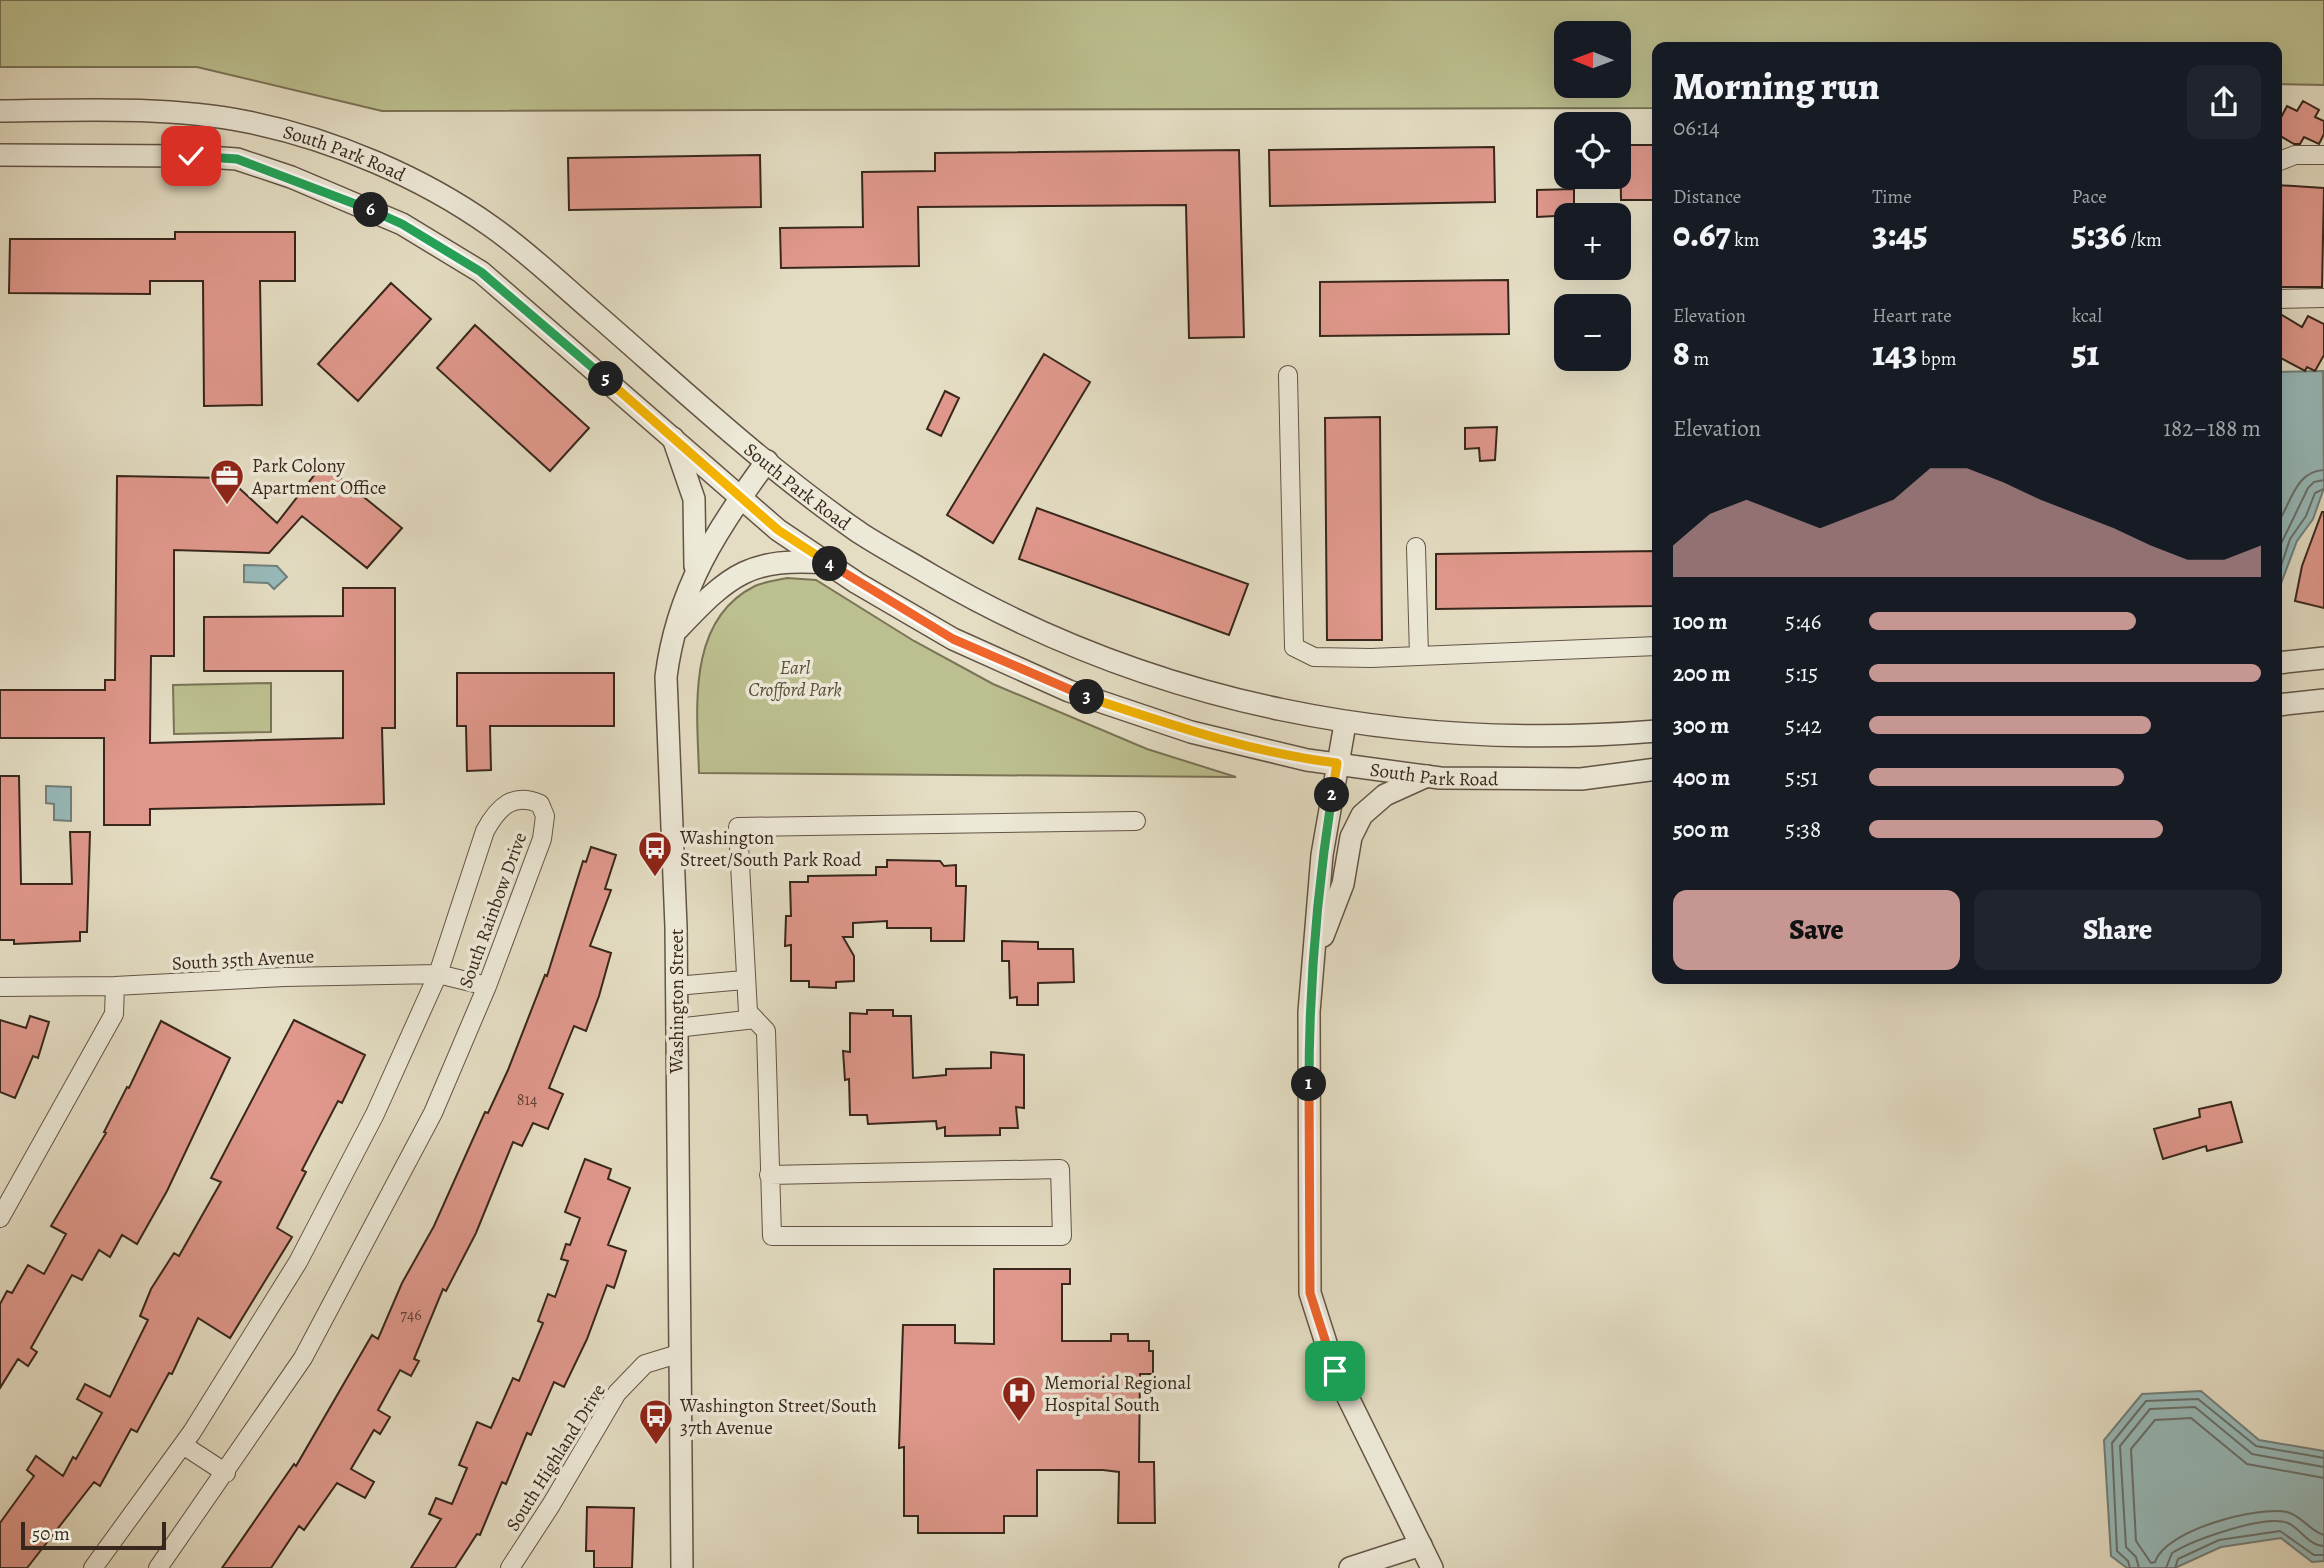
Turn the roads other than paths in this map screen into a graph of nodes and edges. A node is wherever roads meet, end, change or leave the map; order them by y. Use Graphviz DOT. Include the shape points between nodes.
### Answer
graph roads {
  1 [pos="0,111"];
  2 [pos="0,155"];
  3 [pos="2324,155"];
  4 [pos="2282,160"];
  5 [pos="2324,298"];
  6 [pos="2282,299"];
  7 [pos="1288,375"];
  8 [pos="672,436"];
  9 [pos="767,461"];
  10 [pos="742,495"];
  11 [pos="1416,547"];
  12 [pos="830,563"];
  13 [pos="695,571"];
  14 [pos="671,636"];
  15 [pos="1652,646"];
  16 [pos="1419,656"];
  17 [pos="2324,658"];
  18 [pos="2282,662"];
  19 [pos="2324,700"];
  20 [pos="2282,704"];
  21 [pos="1345,723"];
  22 [pos="1652,731"];
  23 [pos="1337,763"];
  24 [pos="1652,770"];
  25 [pos="1427,776"];
  26 [pos="1136,821"];
  27 [pos="1313,965"];
  28 [pos="438,974"];
  29 [pos="744,980"];
  30 [pos="0,986"];
  31 [pos="116,986"];
  32 [pos="487,986"];
  33 [pos="676,986"];
  34 [pos="755,1019"];
  35 [pos="676,1028"];
  36 [pos="769,1175"];
  37 [pos="0,1217"];
  38 [pos="678,1354"];
  39 [pos="184,1445"];
  40 [pos="226,1473"];
  41 [pos="1421,1545"];
  42 [pos="93,1568"];
  43 [pos="158,1568"];
  44 [pos="510,1568"];
  45 [pos="682,1568"];
  46 [pos="1350,1568"];
  47 [pos="1432,1568"];
  1 -- 9 [label="street, South Park Road" via="194,114 249,122 370,161 492,227"];
  2 -- 8 [label="street, South Park Road" via="237,159 354,202 402,224 481,272"];
  3 -- 4 [label="street"];
  5 -- 6 [label="street"];
  7 -- 16 [label="street" via="1294,647 1314,657"];
  8 -- 10 [label="street, South Park Road"];
  8 -- 13 [label="street" via="694,499"];
  9 -- 10 [label="street, Washington Street"];
  9 -- 21 [label="street, South Park Road" via="861,534 975,601 1087,652 1204,692"];
  10 -- 12 [label="street, South Park Road" via="778,530"];
  10 -- 13 [label="street, Washington Street"];
  11 -- 16 [label="street"];
  12 -- 14 [label="street" via="766,563 730,579"];
  12 -- 23 [label="street, South Park Road" via="953,639 1069,691 1191,732"];
  13 -- 14 [label="street, Washington Street"];
  14 -- 33 [label="street, Washington Street" via="666,708"];
  15 -- 16 [label="street"];
  17 -- 18 [label="street"];
  19 -- 20 [label="street"];
  21 -- 22 [label="street, South Park Road" via="1463,736 1591,737"];
  21 -- 23 [label="street"];
  23 -- 25 [label="street, South Park Road"];
  23 -- 27 [label="street" via="1322,855"];
  24 -- 25 [label="street, South Park Road" via="1581,779"];
  25 -- 27 [label="street" via="1385,795 1363,815 1351,837 1343,884"];
  26 -- 29 [label="street" via="738,827"];
  27 -- 41 [label="street" via="1309,1012 1310,1293 1335,1371"];
  28 -- 31 [label="street, South 35th Avenue"];
  28 -- 32 [label="street, South 35th Avenue"];
  28 -- 32 [label="street, South Rainbow Drive" via="485,831 509,801 526,798 541,804 545,816 542,839"];
  28 -- 39 [label="street, South Rainbow Drive" via="375,1114 298,1262"];
  29 -- 33 [label="street"];
  29 -- 34 [label="street" via="748,1012"];
  30 -- 31 [label="street, South 35th Avenue"];
  31 -- 37 [label="street" via="114,1014"];
  32 -- 40 [label="street, South Rainbow Drive" via="433,1113 303,1358"];
  33 -- 35 [label="street, Washington Street"];
  34 -- 35 [label="street"];
  34 -- 36 [label="street" via="766,1031"];
  35 -- 38 [label="street, Washington Street"];
  36 -- 36 [label="street" via="1060,1169 1062,1236 772,1236"];
  38 -- 44 [label="street, South Highland Drive" via="645,1364 617,1393"];
  38 -- 45 [label="street, Washington Street"];
  39 -- 40 [label="street"];
  39 -- 42 [label="street, South Rainbow Drive"];
  40 -- 43 [label="street, South Rainbow Drive"];
  41 -- 46 [label="street"];
  41 -- 47 [label="street"];
}
